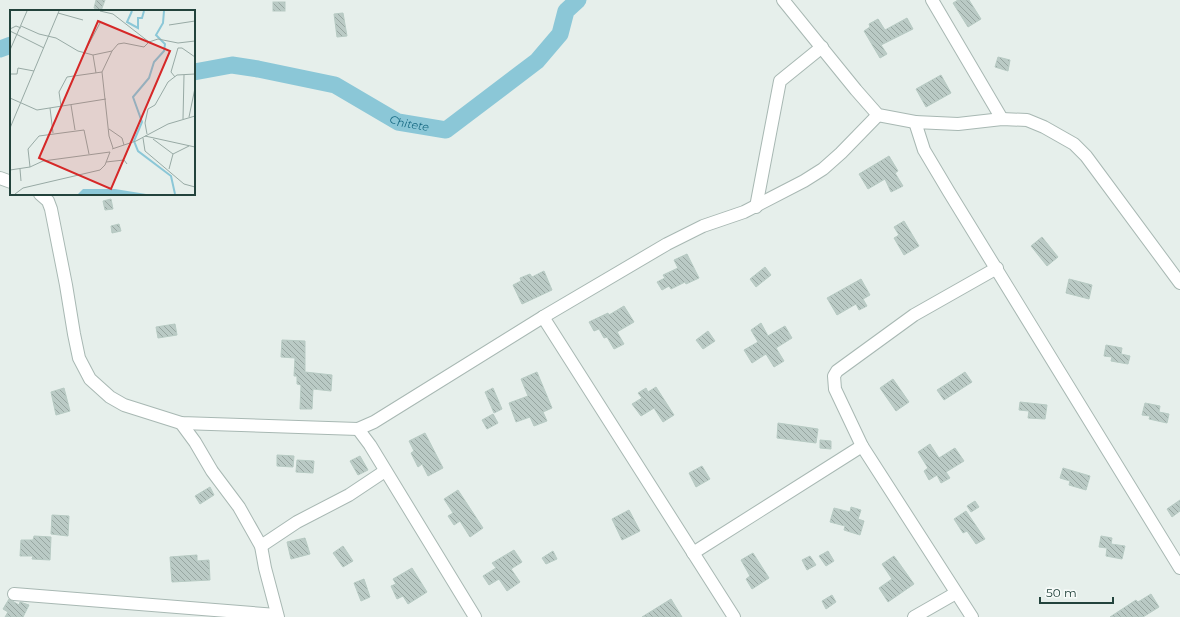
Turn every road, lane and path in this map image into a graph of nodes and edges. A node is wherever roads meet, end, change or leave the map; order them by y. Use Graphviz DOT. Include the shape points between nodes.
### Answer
graph roads {
  1 [pos="783,0"];
  2 [pos="932,0"];
  3 [pos="822,47"];
  4 [pos="878,115"];
  5 [pos="1002,119"];
  6 [pos="915,122"];
  7 [pos="0,178"];
  8 [pos="10,182"];
  9 [pos="41,195"];
  10 [pos="756,207"];
  11 [pos="997,268"];
  12 [pos="1180,283"];
  13 [pos="543,317"];
  14 [pos="181,422"];
  15 [pos="358,429"];
  16 [pos="862,446"];
  17 [pos="385,471"];
  18 [pos="262,546"];
  19 [pos="692,553"];
  20 [pos="1180,568"];
  21 [pos="956,593"];
  22 [pos="14,594"];
  23 [pos="277,616"];
  24 [pos="475,617"];
  25 [pos="734,617"];
  26 [pos="914,617"];
  27 [pos="972,617"];
  1 -- 3 [label="street"];
  2 -- 5 [label="street"];
  3 -- 4 [label="street"];
  3 -- 10 [label="street" via="780,81"];
  4 -- 6 [label="street"];
  4 -- 10 [label="street" via="823,169"];
  5 -- 6 [label="street" via="958,124"];
  5 -- 12 [label="street" via="1027,120 1074,144 1086,156"];
  6 -- 11 [label="street" via="924,150"];
  7 -- 8 [label="street"];
  9 -- 14 [label="street" via="48,201 51,209 79,358 90,379 110,397 124,405"];
  10 -- 13 [label="street" via="702,226 667,244"];
  11 -- 16 [label="street" via="914,315 837,372 834,376 835,389"];
  11 -- 20 [label="street"];
  13 -- 15 [label="street" via="374,422"];
  13 -- 19 [label="street"];
  14 -- 15 [label="street"];
  14 -- 18 [label="street" via="212,471 239,507"];
  15 -- 17 [label="street"];
  16 -- 19 [label="street"];
  16 -- 21 [label="street"];
  17 -- 18 [label="street" via="349,495 297,522"];
  17 -- 24 [label="street"];
  18 -- 23 [label="street"];
  19 -- 25 [label="street"];
  21 -- 26 [label="street"];
  21 -- 27 [label="street"];
  22 -- 23 [label="street"];
}
